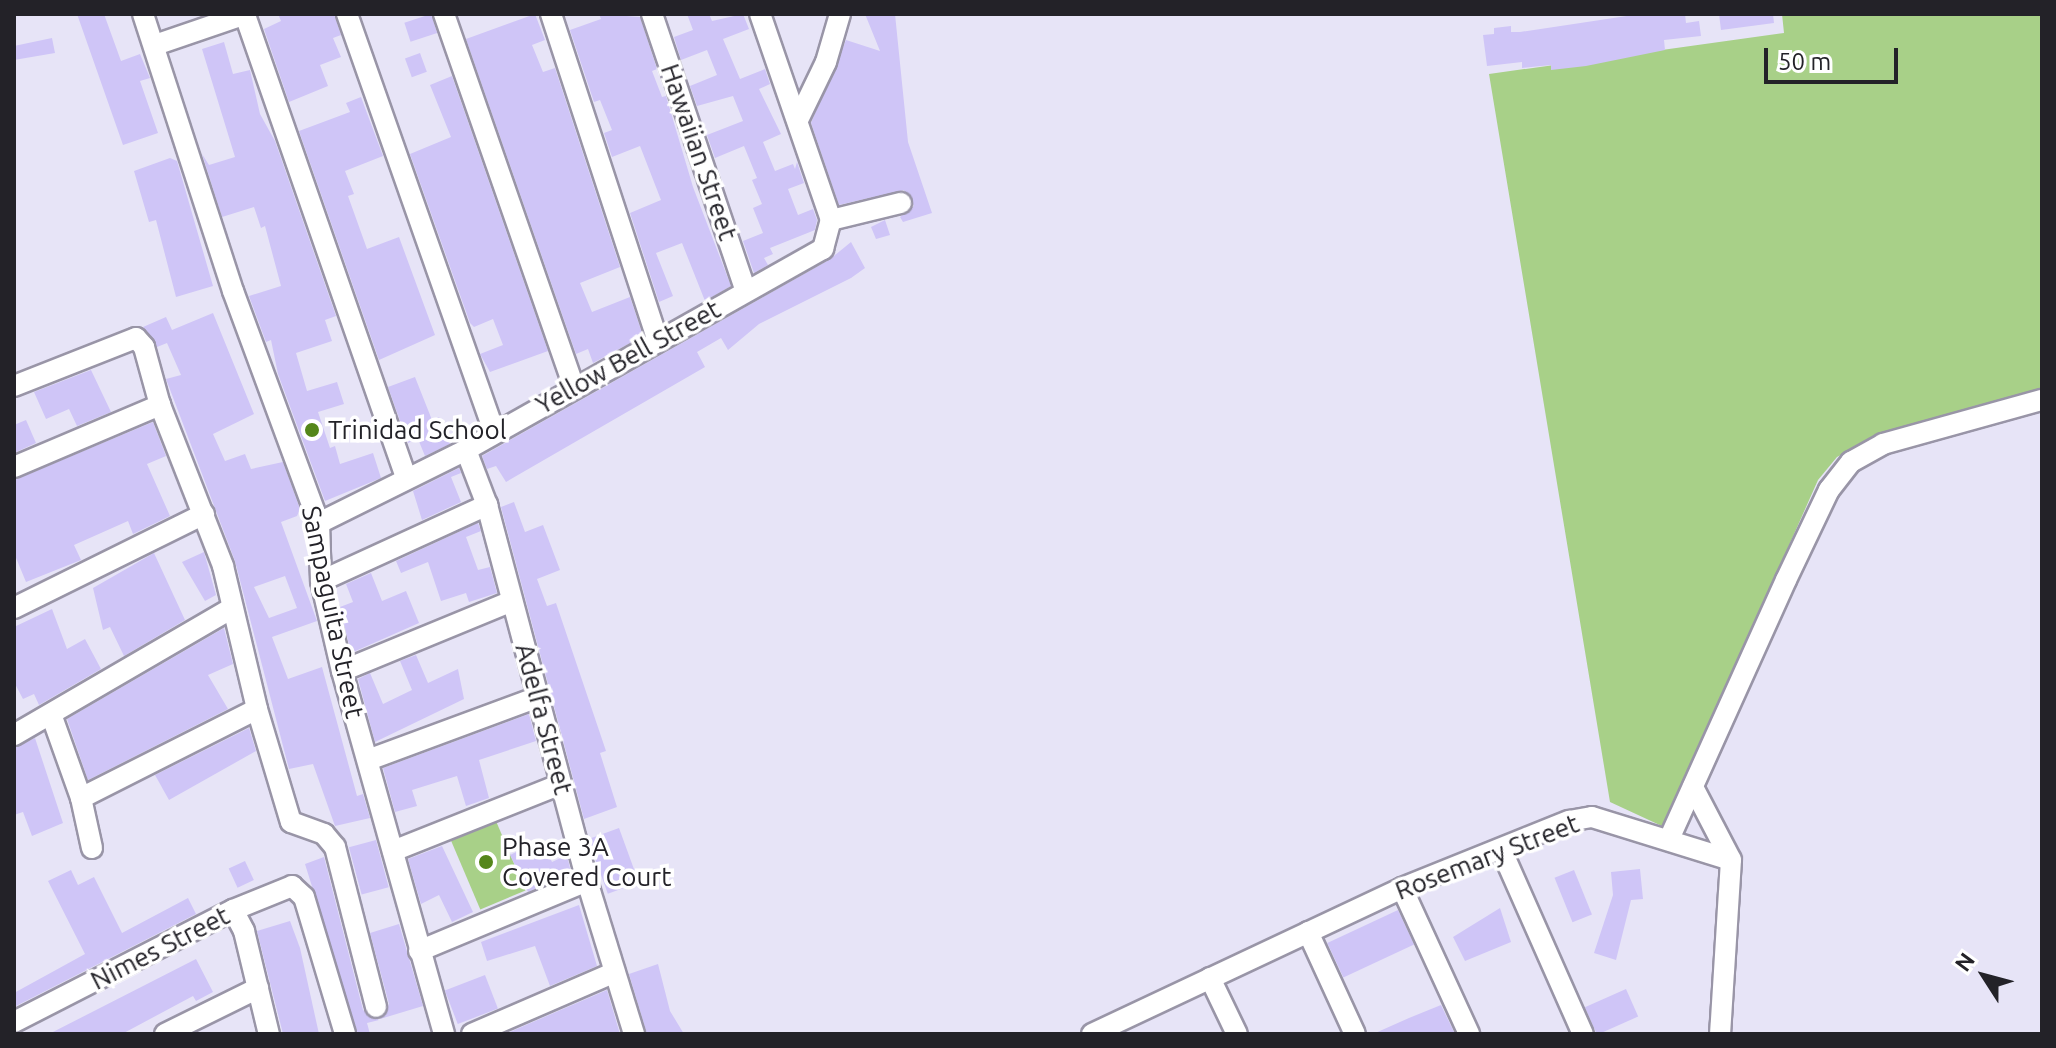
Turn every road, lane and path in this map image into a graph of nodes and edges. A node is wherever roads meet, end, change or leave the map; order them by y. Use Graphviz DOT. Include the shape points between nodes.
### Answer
graph roads {
  1 [pos="143,14"];
  2 [pos="246,14"];
  3 [pos="347,14"];
  4 [pos="444,14"];
  5 [pos="551,14"];
  6 [pos="652,14"];
  7 [pos="760,14"];
  8 [pos="840,14"];
  9 [pos="155,45"];
  10 [pos="798,120"];
  11 [pos="901,203"];
  12 [pos="831,220"];
  13 [pos="746,291"];
  14 [pos="658,341"];
  15 [pos="14,386"];
  16 [pos="574,387"];
  17 [pos="2042,400"];
  18 [pos="160,405"];
  19 [pos="494,432"];
  20 [pos="466,450"];
  21 [pos="14,467"];
  22 [pos="406,477"];
  23 [pos="487,505"];
  24 [pos="204,514"];
  25 [pos="319,523"];
  26 [pos="321,581"];
  27 [pos="512,601"];
  28 [pos="14,608"];
  29 [pos="232,608"];
  30 [pos="342,671"];
  31 [pos="538,697"];
  32 [pos="257,709"];
  33 [pos="51,714"];
  34 [pos="14,735"];
  35 [pos="368,760"];
  36 [pos="561,784"];
  37 [pos="1693,787"];
  38 [pos="81,798"];
  39 [pos="1670,837"];
  40 [pos="92,848"];
  41 [pos="1501,849"];
  42 [pos="393,851"];
  43 [pos="1731,860"];
  44 [pos="587,881"];
  45 [pos="1402,888"];
  46 [pos="233,910"];
  47 [pos="1308,932"];
  48 [pos="419,951"];
  49 [pos="613,973"];
  50 [pos="1210,978"];
  51 [pos="258,988"];
  52 [pos="376,1007"];
  53 [pos="14,1022"];
  54 [pos="1120,1028"];
  55 [pos="165,1034"];
  56 [pos="269,1034"];
  57 [pos="345,1034"];
  58 [pos="444,1034"];
  59 [pos="472,1034"];
  60 [pos="634,1034"];
  61 [pos="1092,1034"];
  62 [pos="1237,1034"];
  63 [pos="1355,1034"];
  64 [pos="1469,1034"];
  65 [pos="1583,1034"];
  66 [pos="1720,1034"];
  1 -- 9 [label="street, Sampaguita Street"];
  2 -- 9 [label="street"];
  2 -- 22 [label="street"];
  3 -- 19 [label="street"];
  4 -- 16 [label="street"];
  5 -- 14 [label="street"];
  6 -- 13 [label="street, Hawaiian Street"];
  7 -- 10 [label="street"];
  8 -- 10 [label="street" via="826,62"];
  9 -- 25 [label="street, Sampaguita Street" via="233,291"];
  10 -- 12 [label="street"];
  11 -- 12 [label="street"];
  12 -- 13 [label="street, Yellow Bell Street" via="829,242 817,254"];
  13 -- 14 [label="street, Yellow Bell Street"];
  14 -- 16 [label="street, Yellow Bell Street"];
  15 -- 18 [label="street" via="136,338 144,347"];
  16 -- 19 [label="street, Yellow Bell Street"];
  17 -- 37 [label="street" via="1883,444 1851,462 1829,490"];
  18 -- 21 [label="street"];
  18 -- 24 [label="street"];
  19 -- 20 [label="street, Yellow Bell Street"];
  20 -- 22 [label="street, Yellow Bell Street"];
  20 -- 23 [label="street, Adelfa Street"];
  22 -- 25 [label="street, Yellow Bell Street"];
  23 -- 26 [label="street"];
  23 -- 27 [label="street, Adelfa Street"];
  24 -- 28 [label="street"];
  24 -- 29 [label="street"];
  25 -- 26 [label="street, Sampaguita Street"];
  26 -- 30 [label="street, Sampaguita Street"];
  27 -- 30 [label="street"];
  27 -- 31 [label="street, Adelfa Street"];
  29 -- 32 [label="street"];
  29 -- 33 [label="street"];
  30 -- 35 [label="street, Sampaguita Street"];
  31 -- 35 [label="street"];
  31 -- 36 [label="street, Adelfa Street"];
  32 -- 38 [label="street"];
  32 -- 52 [label="street" via="291,822 324,834 335,847"];
  33 -- 34 [label="street"];
  33 -- 38 [label="street"];
  35 -- 42 [label="street, Sampaguita Street"];
  36 -- 42 [label="street"];
  36 -- 44 [label="street, Adelfa Street"];
  37 -- 39 [label="street"];
  37 -- 43 [label="street"];
  38 -- 40 [label="street"];
  39 -- 41 [label="street, Rosemary Street" via="1592,817"];
  39 -- 43 [label="street, Rosemary Street"];
  41 -- 45 [label="street, Rosemary Street"];
  41 -- 65 [label="street"];
  42 -- 48 [label="street, Sampaguita Street"];
  43 -- 66 [label="street"];
  44 -- 48 [label="street"];
  44 -- 49 [label="street, Adelfa Street"];
  45 -- 47 [label="street, Rosemary Street"];
  45 -- 64 [label="street"];
  46 -- 51 [label="street"];
  46 -- 53 [label="street, Nimes Street"];
  46 -- 57 [label="street, Nimes Street" via="292,886 304,897"];
  47 -- 50 [label="street, Rosemary Street"];
  47 -- 63 [label="street"];
  48 -- 58 [label="street, Sampaguita Street"];
  49 -- 59 [label="street"];
  49 -- 60 [label="street, Adelfa Street"];
  50 -- 54 [label="street, Rosemary Street"];
  50 -- 62 [label="street"];
  51 -- 55 [label="street"];
  51 -- 56 [label="street"];
  54 -- 61 [label="street, Rosemary Street"];
}
